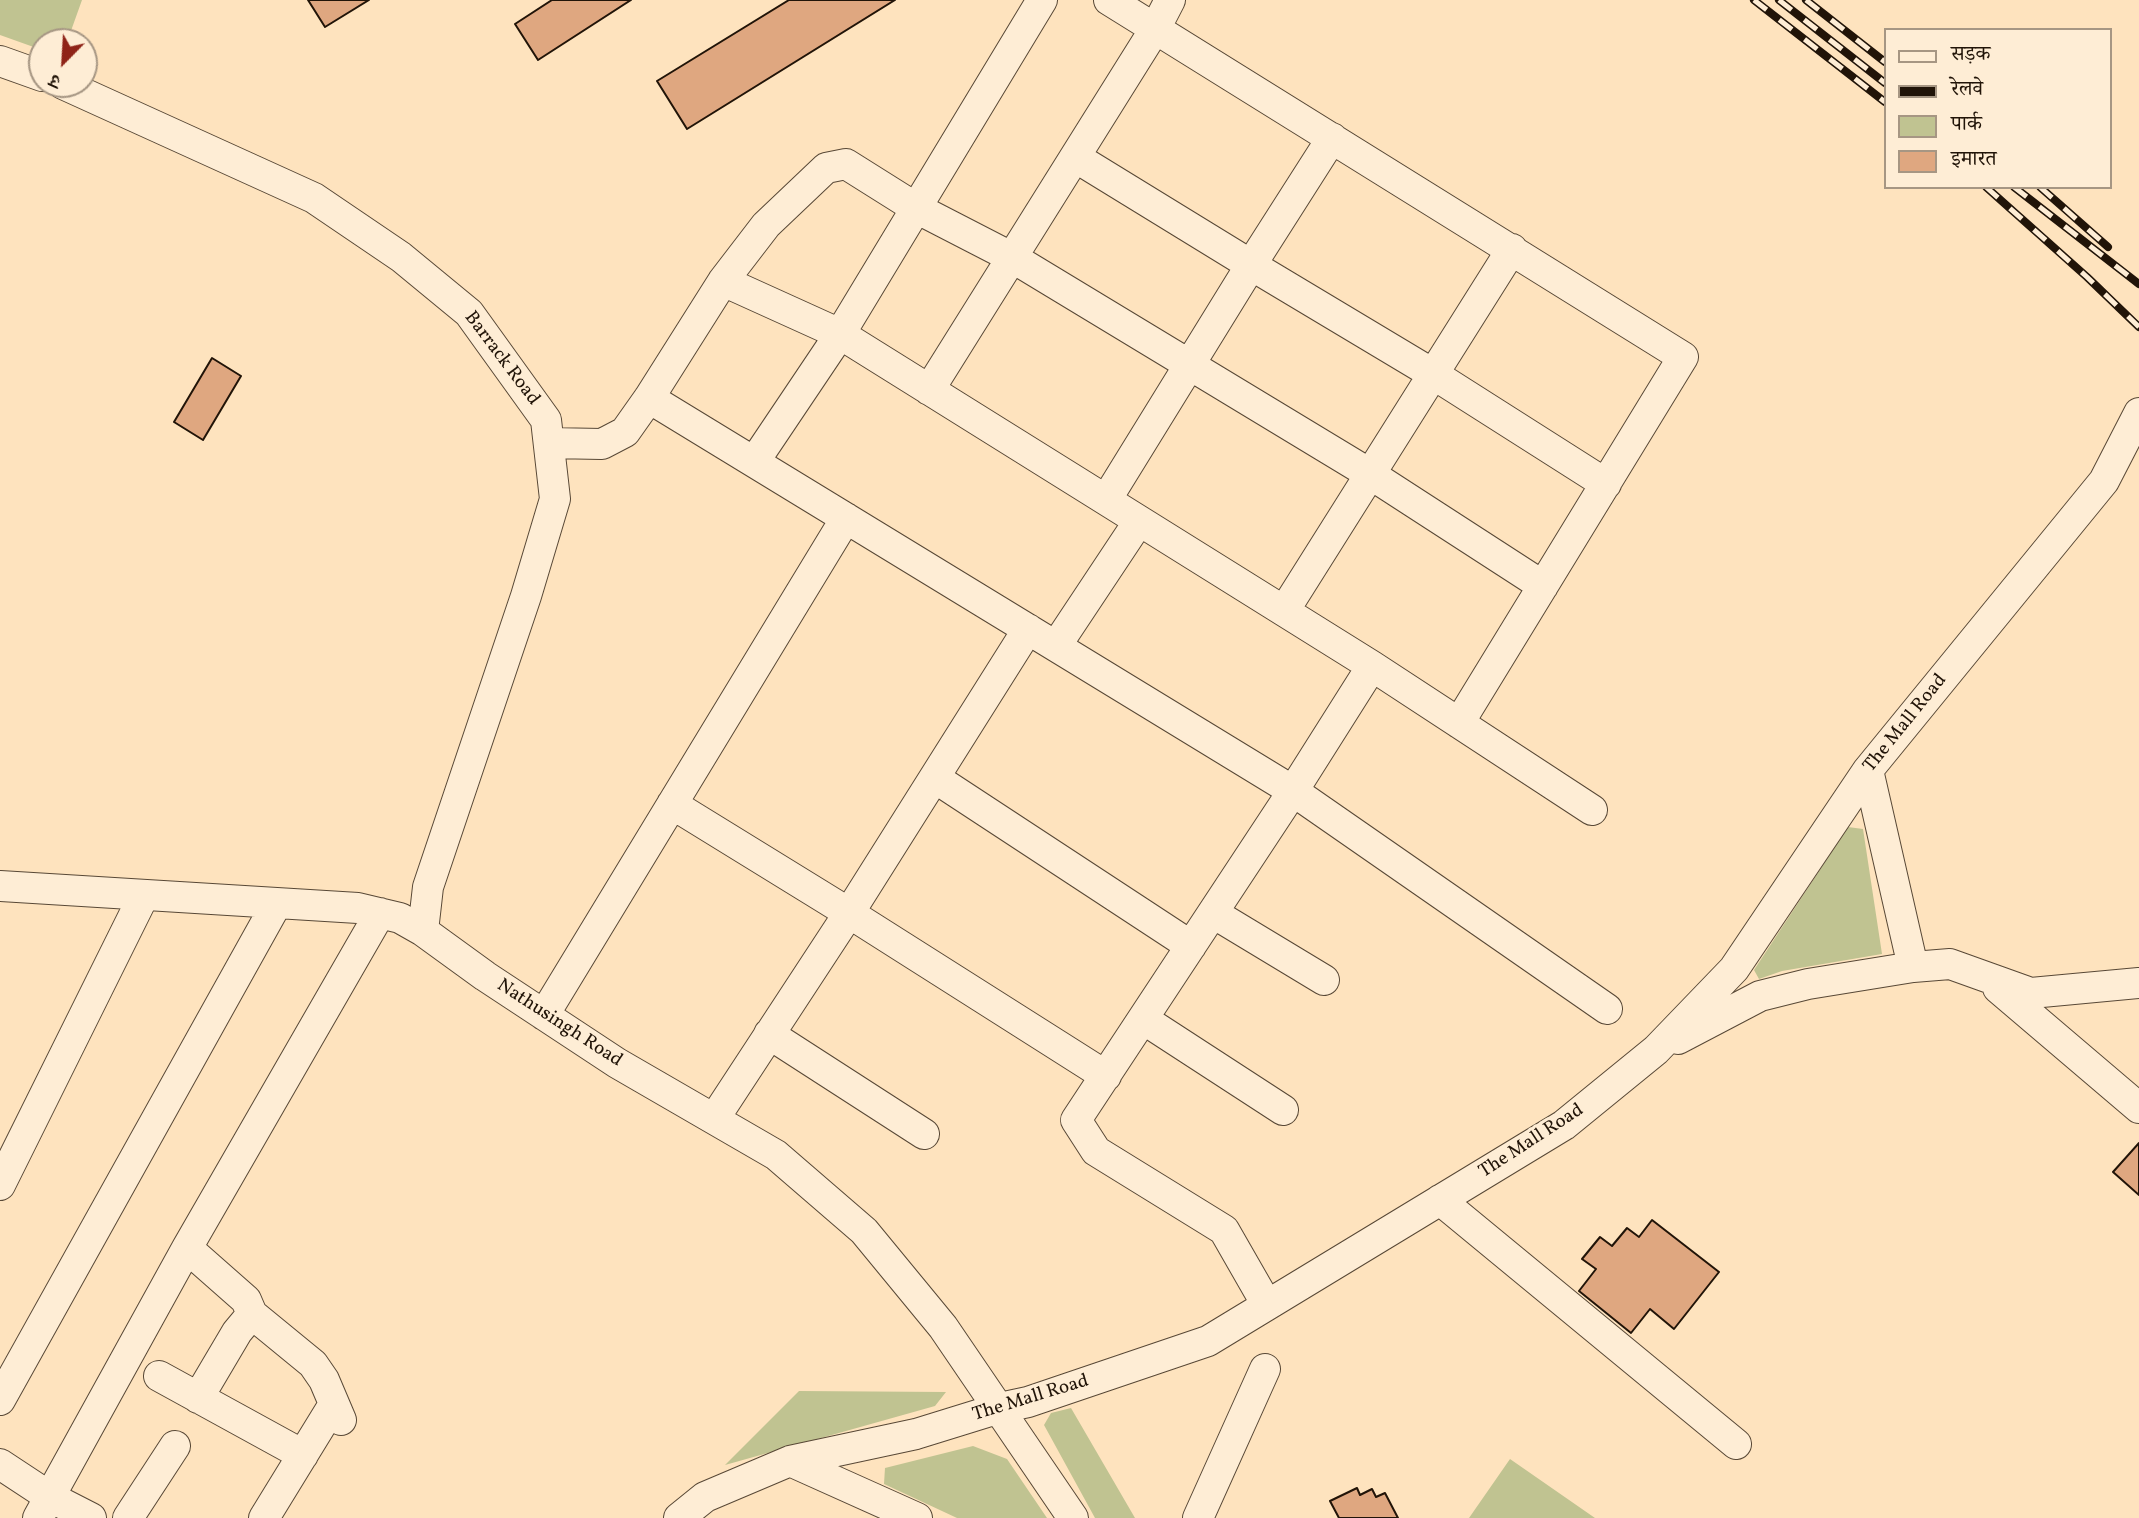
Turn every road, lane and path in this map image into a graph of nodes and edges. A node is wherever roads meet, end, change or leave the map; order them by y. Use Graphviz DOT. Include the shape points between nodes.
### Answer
graph roads {
  1 [pos="1042,0"];
  2 [pos="1108,0"];
  3 [pos="1170,0"];
  4 [pos="1155,29"];
  5 [pos="0,61"];
  6 [pos="28,71"];
  7 [pos="94,98"];
  8 [pos="1332,138"];
  9 [pos="1075,157"];
  10 [pos="916,208"];
  11 [pos="1512,249"];
  12 [pos="1013,258"];
  13 [pos="1251,265"];
  14 [pos="723,281"];
  15 [pos="840,334"];
  16 [pos="1189,365"];
  17 [pos="1433,373"];
  18 [pos="929,390"];
  19 [pos="649,398"];
  20 [pos="2136,420"];
  21 [pos="549,443"];
  22 [pos="754,462"];
  23 [pos="1370,474"];
  24 [pos="1606,484"];
  25 [pos="1107,500"];
  26 [pos="846,517"];
  27 [pos="1139,521"];
  28 [pos="1543,586"];
  29 [pos="1284,611"];
  30 [pos="1028,629"];
  31 [pos="1056,646"];
  32 [pos="1371,666"];
  33 [pos="1459,723"];
  34 [pos="1868,769"];
  35 [pos="935,778"];
  36 [pos="1293,791"];
  37 [pos="672,804"];
  38 [pos="1592,810"];
  39 [pos="0,886"];
  40 [pos="144,895"];
  41 [pos="277,903"];
  42 [pos="380,913"];
  43 [pos="849,913"];
  44 [pos="1213,913"];
  45 [pos="423,931"];
  46 [pos="1191,946"];
  47 [pos="1913,967"];
  48 [pos="1983,975"];
  49 [pos="1324,980"];
  50 [pos="2139,983"];
  51 [pos="1607,1009"];
  52 [pos="544,1015"];
  53 [pos="1143,1019"];
  54 [pos="769,1034"];
  55 [pos="1656,1050"];
  56 [pos="1106,1076"];
  57 [pos="2139,1108"];
  58 [pos="1283,1110"];
  59 [pos="714,1119"];
  60 [pos="924,1134"];
  61 [pos="0,1185"];
  62 [pos="1440,1200"];
  63 [pos="187,1248"];
  64 [pos="1267,1305"];
  65 [pos="252,1314"];
  66 [pos="1265,1369"];
  67 [pos="159,1376"];
  68 [pos="198,1398"];
  69 [pos="0,1400"];
  70 [pos="1000,1408"];
  71 [pos="1736,1444"];
  72 [pos="175,1446"];
  73 [pos="303,1455"];
  74 [pos="790,1461"];
  75 [pos="0,1464"];
  76 [pos="44,1507"];
  77 [pos="91,1518"];
  78 [pos="128,1518"];
  79 [pos="264,1518"];
  80 [pos="679,1518"];
  81 [pos="917,1518"];
  82 [pos="1073,1518"];
  83 [pos="1198,1518"];
  1 -- 10 [label="street"];
  2 -- 4 [label="street"];
  3 -- 4 [label="street"];
  4 -- 8 [label="street"];
  4 -- 9 [label="street"];
  5 -- 6 [label="street"];
  7 -- 21 [label="street, Barrack Road" via="314,198 401,257 469,313 546,420"];
  8 -- 11 [label="street"];
  8 -- 13 [label="street"];
  9 -- 12 [label="street"];
  9 -- 13 [label="street"];
  10 -- 12 [label="street"];
  10 -- 14 [label="street" via="846,164 826,168 766,225"];
  10 -- 15 [label="street"];
  11 -- 17 [label="street"];
  11 -- 24 [label="street" via="1683,357"];
  12 -- 16 [label="street"];
  12 -- 18 [label="street"];
  13 -- 16 [label="street"];
  13 -- 17 [label="street"];
  14 -- 15 [label="street"];
  14 -- 19 [label="street"];
  15 -- 18 [label="street"];
  15 -- 22 [label="street"];
  16 -- 23 [label="street"];
  16 -- 25 [label="street"];
  17 -- 23 [label="street"];
  17 -- 24 [label="street"];
  18 -- 25 [label="street"];
  19 -- 21 [label="street" via="625,432 602,444"];
  19 -- 22 [label="street"];
  20 -- 34 [label="street, The Mall Road" via="2104,481"];
  21 -- 45 [label="street, Barrack Road" via="555,499 428,887"];
  22 -- 26 [label="street"];
  23 -- 28 [label="street"];
  23 -- 29 [label="street"];
  24 -- 28 [label="street"];
  25 -- 27 [label="street"];
  26 -- 30 [label="street"];
  26 -- 37 [label="street"];
  27 -- 29 [label="street"];
  27 -- 31 [label="street"];
  28 -- 33 [label="street"];
  29 -- 32 [label="street"];
  30 -- 31 [label="street"];
  30 -- 35 [label="street"];
  31 -- 36 [label="street"];
  32 -- 33 [label="street"];
  32 -- 36 [label="street"];
  33 -- 38 [label="street"];
  34 -- 47 [label="street"];
  34 -- 55 [label="street, The Mall Road" via="1734,969"];
  35 -- 43 [label="street"];
  35 -- 46 [label="street"];
  36 -- 44 [label="street"];
  36 -- 51 [label="street"];
  37 -- 43 [label="street"];
  37 -- 52 [label="street"];
  39 -- 40 [label="street, Nathusingh Road"];
  40 -- 41 [label="street, Nathusingh Road"];
  40 -- 61 [label="street"];
  41 -- 42 [label="street, Nathusingh Road"];
  41 -- 69 [label="street"];
  42 -- 45 [label="street, Nathusingh Road"];
  42 -- 63 [label="street"];
  43 -- 54 [label="street"];
  43 -- 56 [label="street"];
  44 -- 46 [label="street"];
  44 -- 49 [label="street"];
  45 -- 52 [label="street, Nathusingh Road"];
  46 -- 53 [label="street"];
  47 -- 48 [label="street" via="1950,964"];
  47 -- 55 [label="street" via="1760,996"];
  48 -- 50 [label="street" via="2031,993"];
  48 -- 57 [label="street"];
  52 -- 59 [label="street, Nathusingh Road"];
  53 -- 56 [label="street"];
  53 -- 58 [label="street"];
  54 -- 59 [label="street"];
  54 -- 60 [label="street"];
  55 -- 62 [label="street, The Mall Road" via="1564,1125"];
  56 -- 64 [label="street" via="1076,1121 1096,1151 1224,1230"];
  59 -- 70 [label="street, Nathusingh Road" via="776,1154 864,1231 943,1327"];
  62 -- 64 [label="street, The Mall Road"];
  62 -- 71 [label="street"];
  63 -- 65 [label="street" via="246,1300"];
  63 -- 76 [label="street"];
  64 -- 70 [label="street, The Mall Road" via="1208,1341"];
  65 -- 68 [label="street"];
  65 -- 73 [label="street" via="313,1364 338,1412"];
  66 -- 83 [label="street"];
  67 -- 68 [label="street"];
  68 -- 73 [label="street"];
  70 -- 74 [label="street, The Mall Road" via="916,1434"];
  70 -- 82 [label="street, Nathusingh Road"];
  72 -- 78 [label="street"];
  73 -- 79 [label="street"];
  74 -- 80 [label="street, The Mall Road" via="705,1497"];
  74 -- 81 [label="street"];
  75 -- 76 [label="street"];
  76 -- 77 [label="street"];
}
